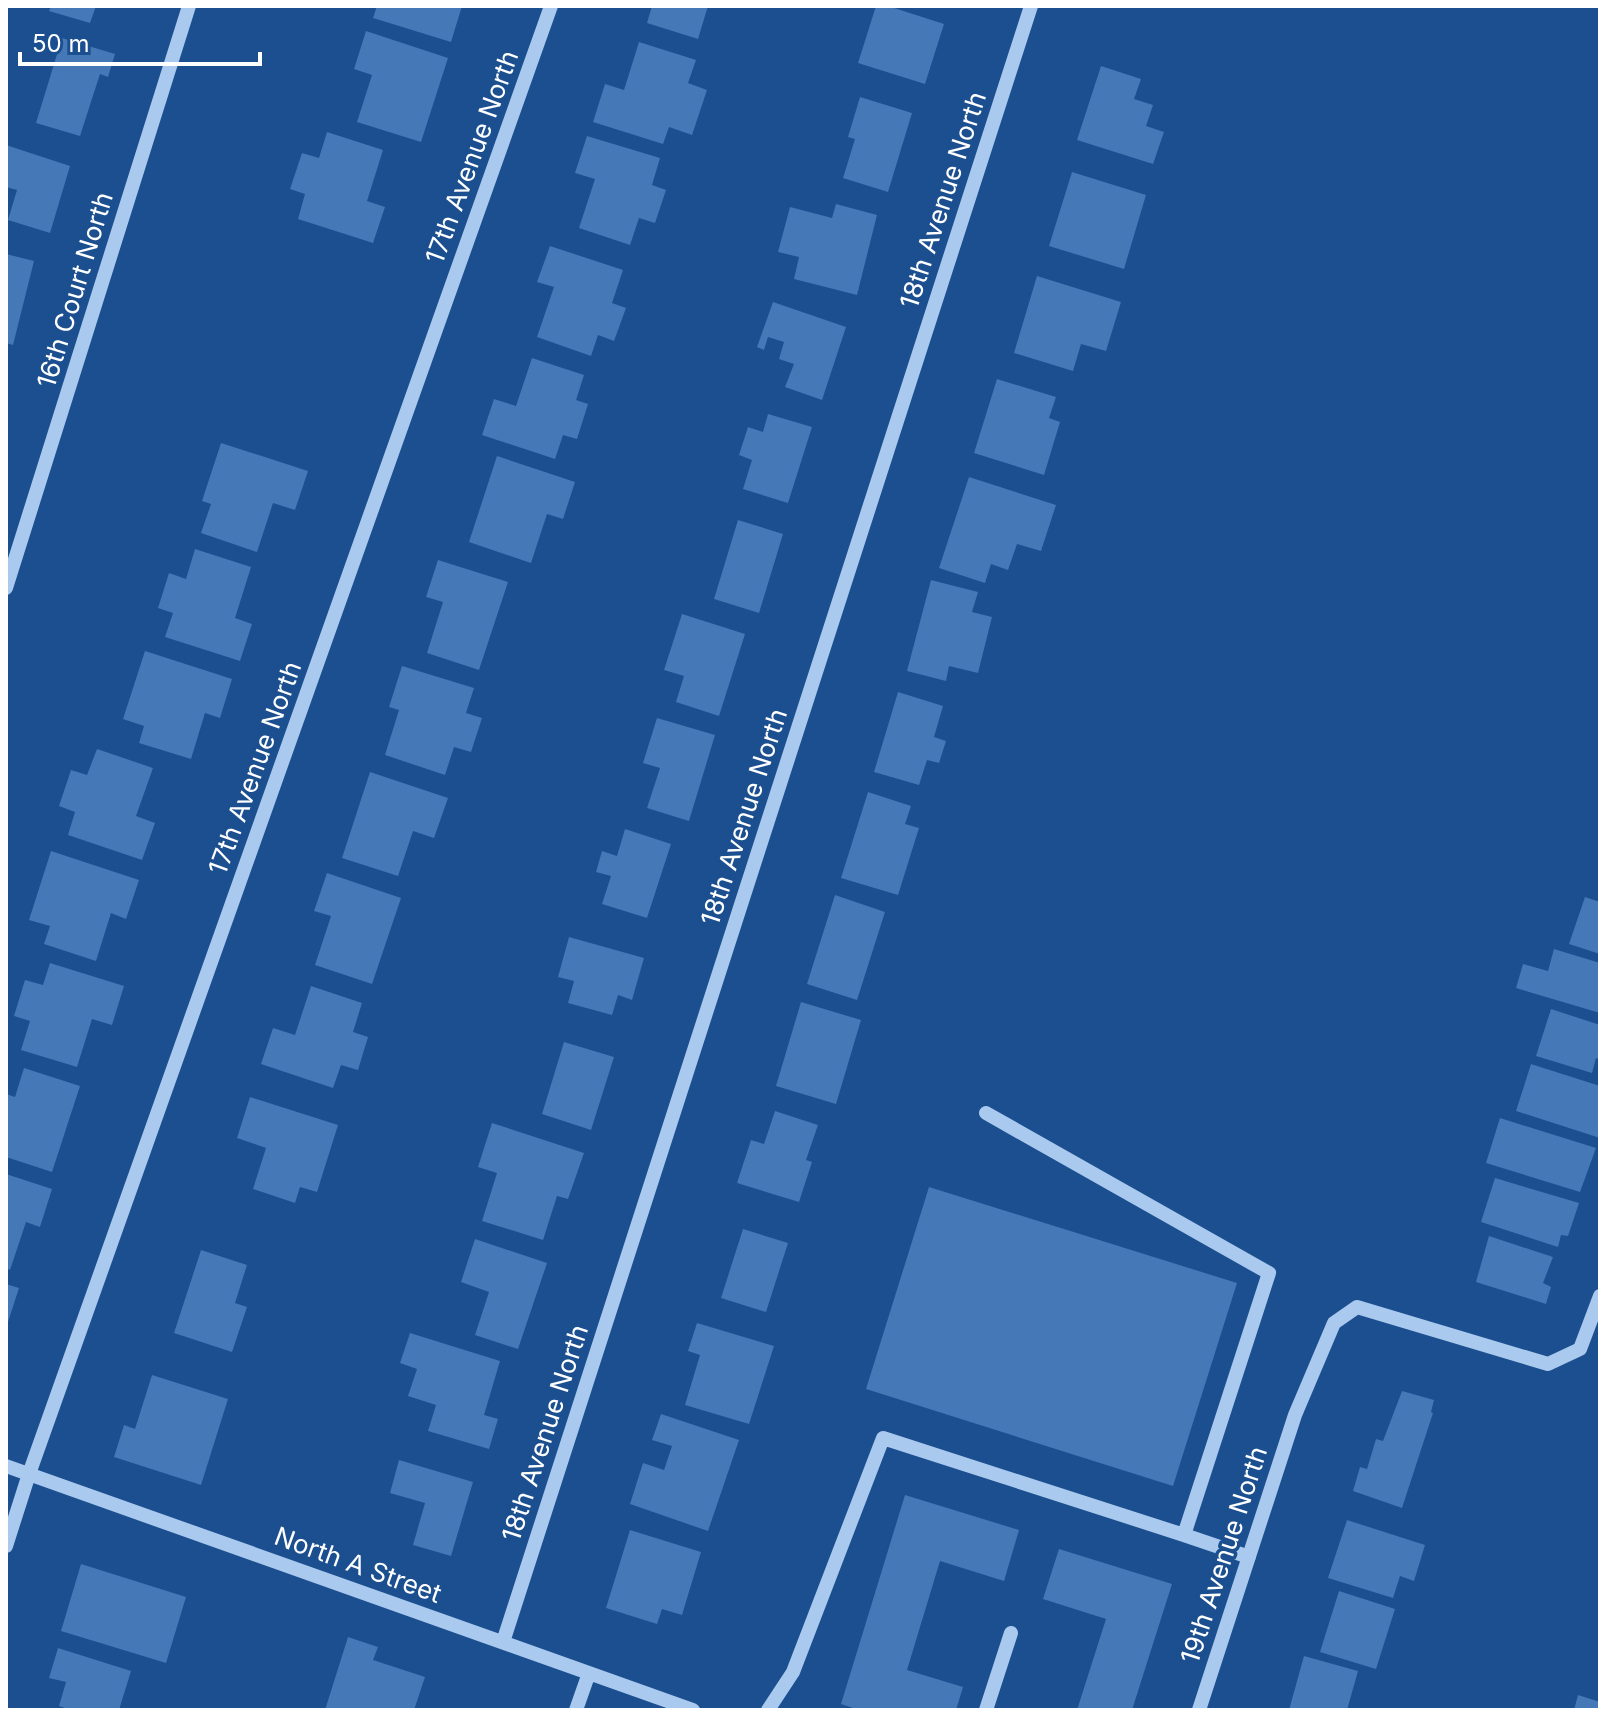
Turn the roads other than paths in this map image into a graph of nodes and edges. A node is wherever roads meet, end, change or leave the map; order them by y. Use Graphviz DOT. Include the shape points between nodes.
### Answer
graph roads {
  1 [pos="189,6"];
  2 [pos="551,6"];
  3 [pos="1031,6"];
  4 [pos="6,588"];
  5 [pos="986,1113"];
  6 [pos="1600,1296"];
  7 [pos="6,1466"];
  8 [pos="29,1474"];
  9 [pos="1184,1535"];
  10 [pos="6,1546"];
  11 [pos="1249,1557"];
  12 [pos="1011,1633"];
  13 [pos="503,1642"];
  14 [pos="589,1673"];
  15 [pos="576,1710"];
  16 [pos="693,1710"];
  17 [pos="768,1710"];
  18 [pos="986,1710"];
  19 [pos="1199,1710"];
  1 -- 4 [label="street, 16th Court North"];
  2 -- 8 [label="street, 17th Avenue North"];
  3 -- 13 [label="street, 18th Avenue North"];
  5 -- 9 [label="street" via="1269,1273"];
  6 -- 11 [label="street, 19th Avenue North" via="1580,1349 1548,1364 1357,1307 1334,1323 1295,1415"];
  7 -- 8 [label="street, North A Street"];
  8 -- 10 [label="street, 17th Avenue North"];
  8 -- 13 [label="street, North A Street"];
  9 -- 11 [label="street"];
  9 -- 17 [label="street" via="883,1438 793,1672"];
  11 -- 19 [label="street, 19th Avenue North"];
  12 -- 18 [label="street"];
  13 -- 14 [label="street, North A Street"];
  14 -- 15 [label="street"];
  14 -- 16 [label="street, North A Street"];
}
